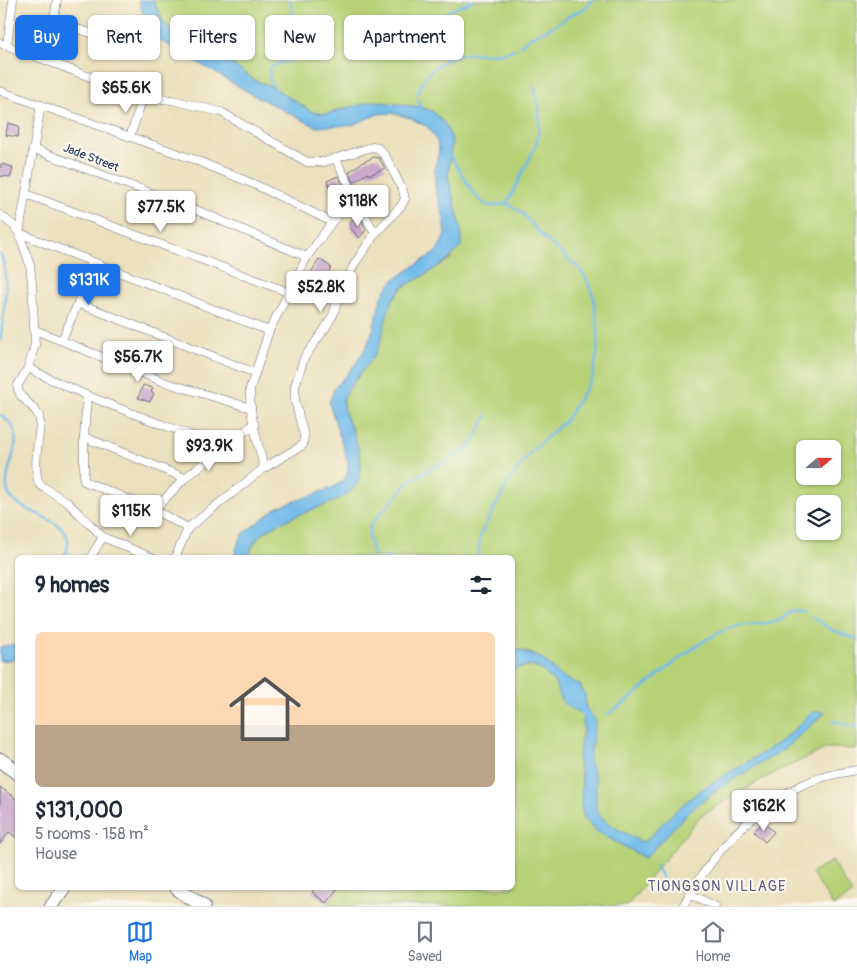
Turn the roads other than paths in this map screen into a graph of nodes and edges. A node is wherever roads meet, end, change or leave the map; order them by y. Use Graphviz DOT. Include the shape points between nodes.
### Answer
graph roads {
  1 [pos="13,0"];
  2 [pos="57,0"];
  3 [pos="55,15"];
  4 [pos="3,44"];
  5 [pos="15,48"];
  6 [pos="48,60"];
  7 [pos="0,91"];
  8 [pos="143,97"];
  9 [pos="41,105"];
  10 [pos="130,137"];
  11 [pos="33,149"];
  12 [pos="335,158"];
  13 [pos="26,194"];
  14 [pos="355,196"];
  15 [pos="0,215"];
  16 [pos="332,222"];
  17 [pos="20,233"];
  18 [pos="375,234"];
  19 [pos="307,257"];
  20 [pos="92,263"];
  21 [pos="288,292"];
  22 [pos="78,303"];
  23 [pos="35,330"];
  24 [pos="269,332"];
  25 [pos="62,340"];
  26 [pos="28,368"];
  27 [pos="255,373"];
  28 [pos="87,396"];
  29 [pos="251,408"];
  30 [pos="254,424"];
  31 [pos="84,437"];
  32 [pos="222,448"];
  33 [pos="264,468"];
  34 [pos="185,478"];
  35 [pos="154,510"];
  36 [pos="188,528"];
  37 [pos="102,537"];
  38 [pos="92,555"];
  39 [pos="145,555"];
  40 [pos="176,555"];
  41 [pos="0,760"];
  42 [pos="857,770"];
  43 [pos="15,771"];
  44 [pos="62,890"];
  45 [pos="180,890"];
  46 [pos="690,894"];
  47 [pos="50,906"];
  48 [pos="203,906"];
  49 [pos="683,906"];
  50 [pos="715,906"];
  1 -- 4 [label="street"];
  2 -- 3 [label="street"];
  4 -- 5 [label="street"];
  6 -- 8 [label="street"];
  7 -- 9 [label="street"];
  8 -- 10 [label="street"];
  8 -- 12 [label="street" via="172,100 221,112 306,162"];
  9 -- 10 [label="street"];
  9 -- 11 [label="street"];
  10 -- 16 [label="street" via="256,185"];
  11 -- 13 [label="street"];
  11 -- 19 [label="street, Jade Street" via="196,210"];
  12 -- 14 [label="street"];
  12 -- 18 [label="street" via="372,147 378,148 386,158 405,200"];
  13 -- 17 [label="street"];
  13 -- 21 [label="street"];
  14 -- 16 [label="street"];
  14 -- 18 [label="street"];
  15 -- 17 [label="street"];
  16 -- 19 [label="street"];
  17 -- 20 [label="street"];
  17 -- 23 [label="street" via="30,265"];
  18 -- 33 [label="street" via="348,274 333,315 304,358 299,372 295,401 303,432 302,445"];
  19 -- 21 [label="street"];
  20 -- 22 [label="street"];
  20 -- 24 [label="street"];
  21 -- 24 [label="street"];
  22 -- 25 [label="street"];
  22 -- 27 [label="street"];
  23 -- 25 [label="street"];
  23 -- 26 [label="street" via="35,345"];
  24 -- 27 [label="street"];
  25 -- 29 [label="street" via="164,382"];
  26 -- 28 [label="street"];
  26 -- 37 [label="street" via="18,390 39,416 38,482 78,511"];
  27 -- 29 [label="street" via="250,389"];
  28 -- 31 [label="street"];
  28 -- 32 [label="street"];
  29 -- 30 [label="street"];
  30 -- 32 [label="street"];
  30 -- 33 [label="street"];
  31 -- 34 [label="street"];
  31 -- 35 [label="street" via="84,481"];
  32 -- 34 [label="street"];
  33 -- 36 [label="street"];
  34 -- 35 [label="street"];
  35 -- 36 [label="street"];
  36 -- 40 [label="street"];
  37 -- 38 [label="street"];
  37 -- 39 [label="street"];
  41 -- 43 [label="highway"];
  42 -- 46 [label="street" via="803,784 762,810 735,834"];
  44 -- 47 [label="main road"];
  45 -- 48 [label="highway"];
  46 -- 49 [label="street"];
  46 -- 50 [label="street"];
}
